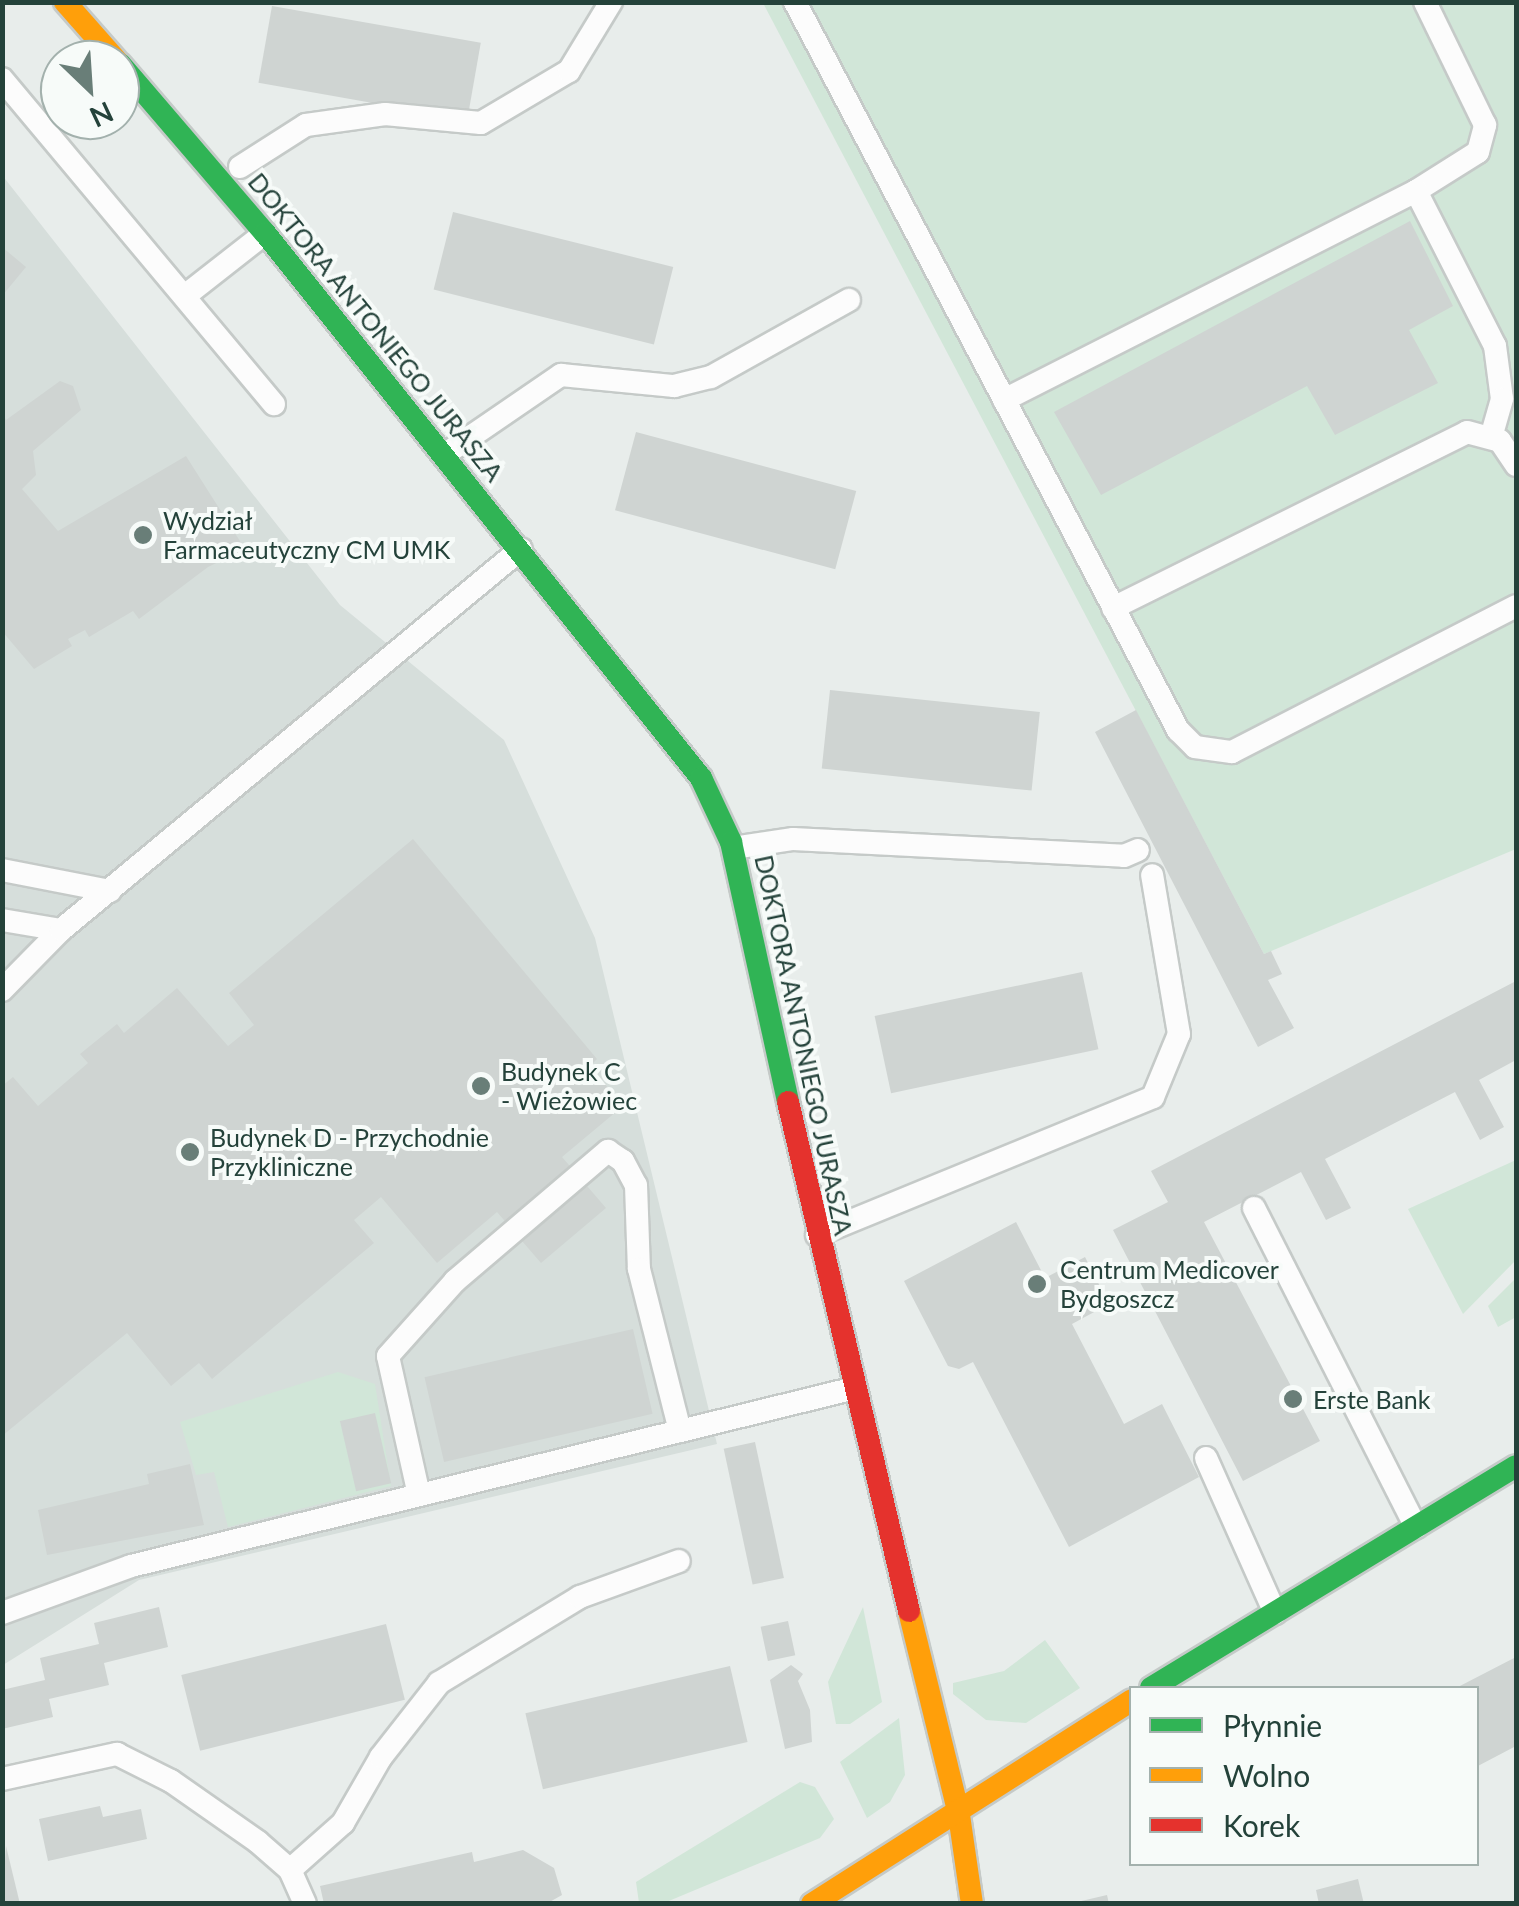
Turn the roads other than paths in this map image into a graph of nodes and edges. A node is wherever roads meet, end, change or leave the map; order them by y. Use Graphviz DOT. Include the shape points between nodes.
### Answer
graph roads {
  1 [pos="65,2"];
  2 [pos="611,2"];
  3 [pos="795,2"];
  4 [pos="1425,2"];
  5 [pos="99,40"];
  6 [pos="2,79"];
  7 [pos="140,88"];
  8 [pos="240,167"];
  9 [pos="1416,191"];
  10 [pos="265,233"];
  11 [pos="186,295"];
  12 [pos="848,300"];
  13 [pos="1004,400"];
  14 [pos="274,404"];
  15 [pos="1491,437"];
  16 [pos="444,455"];
  17 [pos="1516,465"];
  18 [pos="521,549"];
  19 [pos="1516,606"];
  20 [pos="1113,608"];
  21 [pos="732,848"];
  22 [pos="1138,850"];
  23 [pos="2,870"];
  24 [pos="1152,874"];
  25 [pos="110,891"];
  26 [pos="2,920"];
  27 [pos="61,930"];
  28 [pos="2,990"];
  29 [pos="1254,1208"];
  30 [pos="817,1235"];
  31 [pos="855,1388"];
  32 [pos="680,1430"];
  33 [pos="1206,1458"];
  34 [pos="1516,1466"];
  35 [pos="420,1495"];
  36 [pos="1416,1527"];
  37 [pos="679,1561"];
  38 [pos="2,1613"];
  39 [pos="1275,1613"];
  40 [pos="1154,1686"];
  41 [pos="1129,1702"];
  42 [pos="2,1779"];
  43 [pos="959,1815"];
  44 [pos="290,1870"];
  45 [pos="305,1904"];
  46 [pos="812,1904"];
  47 [pos="972,1904"];
  1 -- 5 [label="street, DOKTORA ANTONIEGO JURASZA"];
  2 -- 8 [label="lane" via="568,71 481,122 385,114 306,125"];
  3 -- 13 [label="lane"];
  4 -- 9 [label="lane" via="1485,125 1478,152"];
  6 -- 11 [label="lane"];
  7 -- 10 [label="street, DOKTORA ANTONIEGO JURASZA"];
  9 -- 13 [label="lane"];
  9 -- 15 [label="lane" via="1495,346 1502,399"];
  10 -- 11 [label="lane"];
  10 -- 16 [label="street, DOKTORA ANTONIEGO JURASZA"];
  11 -- 14 [label="lane"];
  12 -- 16 [label="lane" via="711,377 674,386 561,375"];
  13 -- 20 [label="lane"];
  15 -- 17 [label="lane"];
  15 -- 20 [label="lane" via="1466,432"];
  16 -- 18 [label="street, DOKTORA ANTONIEGO JURASZA"];
  18 -- 21 [label="street, DOKTORA ANTONIEGO JURASZA" via="701,778"];
  18 -- 25 [label="lane"];
  19 -- 20 [label="lane" via="1232,752 1195,747 1178,730"];
  21 -- 22 [label="lane" via="793,838 1124,856"];
  21 -- 30 [label="street, DOKTORA ANTONIEGO JURASZA"];
  23 -- 25 [label="lane"];
  24 -- 30 [label="lane" via="1178,1034 1153,1097"];
  25 -- 27 [label="lane"];
  26 -- 27 [label="lane"];
  27 -- 28 [label="lane"];
  29 -- 36 [label="lane"];
  30 -- 31 [label="street, DOKTORA ANTONIEGO JURASZA"];
  31 -- 32 [label="lane"];
  31 -- 43 [label="street, DOKTORA ANTONIEGO JURASZA"];
  32 -- 35 [label="lane"];
  32 -- 35 [label="lane" via="639,1269 636,1185 623,1161 608,1151 455,1280 388,1356"];
  33 -- 39 [label="lane"];
  34 -- 36 [label="street"];
  35 -- 38 [label="lane" via="131,1566"];
  36 -- 39 [label="street"];
  37 -- 44 [label="lane" via="580,1597 438,1683 343,1823"];
  39 -- 40 [label="street"];
  41 -- 43 [label="street"];
  42 -- 44 [label="lane" via="117,1754 170,1782"];
  43 -- 46 [label="street"];
  43 -- 47 [label="street, DOKTORA ANTONIEGO JURASZA"];
  44 -- 45 [label="lane"];
}
